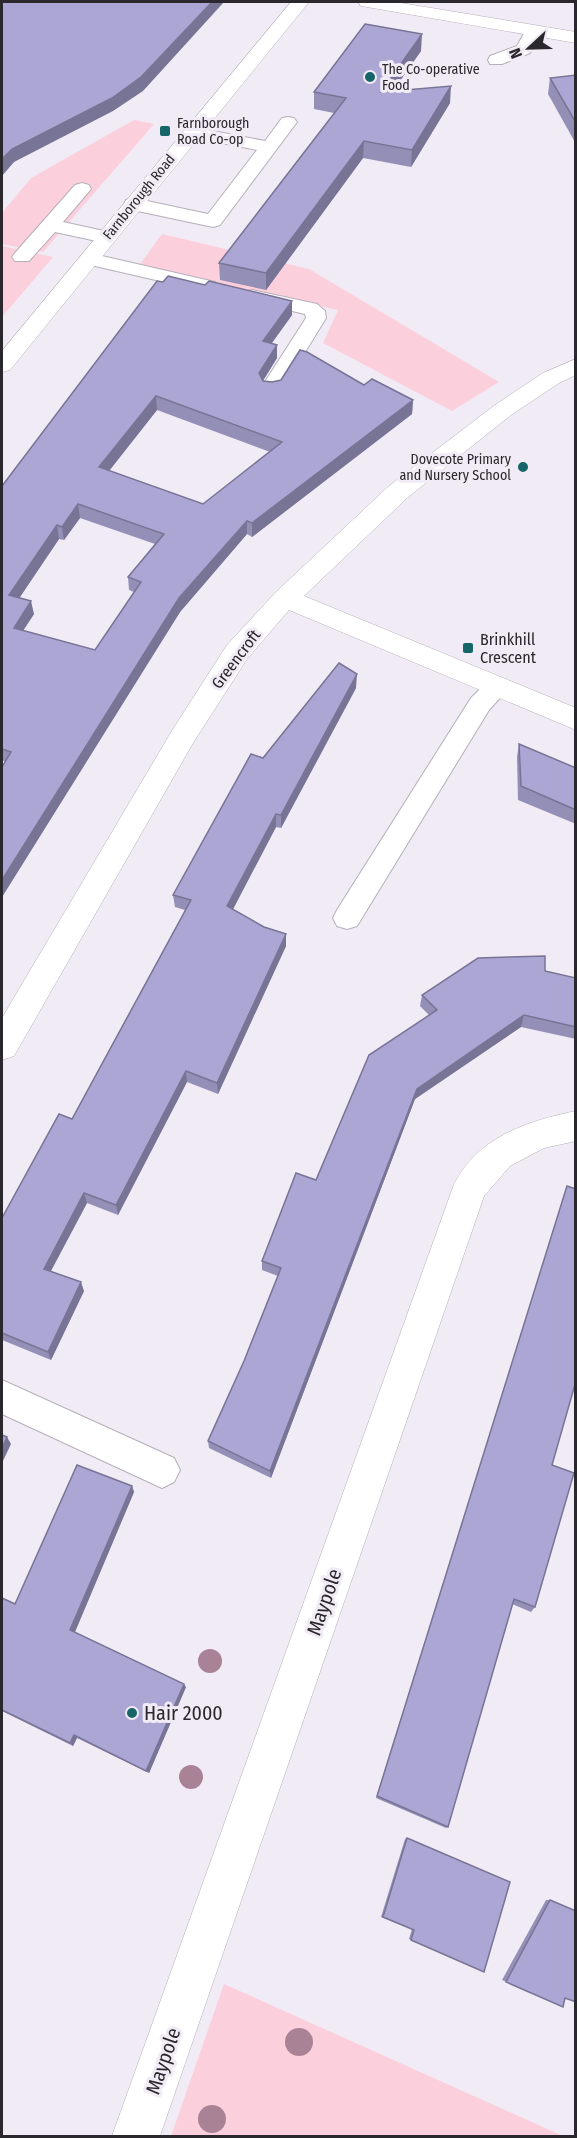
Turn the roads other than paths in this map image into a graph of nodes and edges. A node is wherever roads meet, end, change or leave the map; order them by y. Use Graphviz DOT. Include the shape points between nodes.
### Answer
graph roads {
  1 [pos="300,2"];
  2 [pos="367,2"];
  3 [pos="533,31"];
  4 [pos="576,38"];
  5 [pos="496,60"];
  6 [pos="288,122"];
  7 [pos="192,132"];
  8 [pos="269,147"];
  9 [pos="82,189"];
  10 [pos="133,204"];
  11 [pos="51,225"];
  12 [pos="106,237"];
  13 [pos="22,257"];
  14 [pos="89,259"];
  15 [pos="2,365"];
  16 [pos="576,366"];
  17 [pos="272,388"];
  18 [pos="285,598"];
  19 [pos="497,687"];
  20 [pos="576,720"];
  21 [pos="346,918"];
  22 [pos="2,1046"];
  23 [pos="576,1126"];
  24 [pos="2,1396"];
  25 [pos="162,1470"];
  26 [pos="136,2136"];
  1 -- 7 [label="street, Farnborough Road"];
  2 -- 3 [label="street" via="499,17"];
  3 -- 4 [label="street"];
  3 -- 5 [label="lane" via="524,49"];
  6 -- 8 [label="lane"];
  7 -- 8 [label="lane"];
  7 -- 10 [label="street, Farnborough Road"];
  8 -- 10 [label="lane" via="213,221"];
  9 -- 11 [label="lane"];
  10 -- 12 [label="street, Farnborough Road"];
  11 -- 12 [label="lane"];
  11 -- 13 [label="lane"];
  12 -- 14 [label="street, Farnborough Road"];
  14 -- 15 [label="street, Farnborough Road"];
  14 -- 17 [label="lane" via="315,311 316,318"];
  16 -- 18 [label="street, Greencroft" via="503,410 398,492"];
  18 -- 19 [label="street"];
  18 -- 22 [label="street, Greencroft" via="237,652 183,736"];
  19 -- 20 [label="street"];
  19 -- 21 [label="lane" via="480,704"];
  23 -- 26 [label="street, Maypole" via="538,1134 498,1155 470,1187"];
  24 -- 25 [label="lane"];
}
